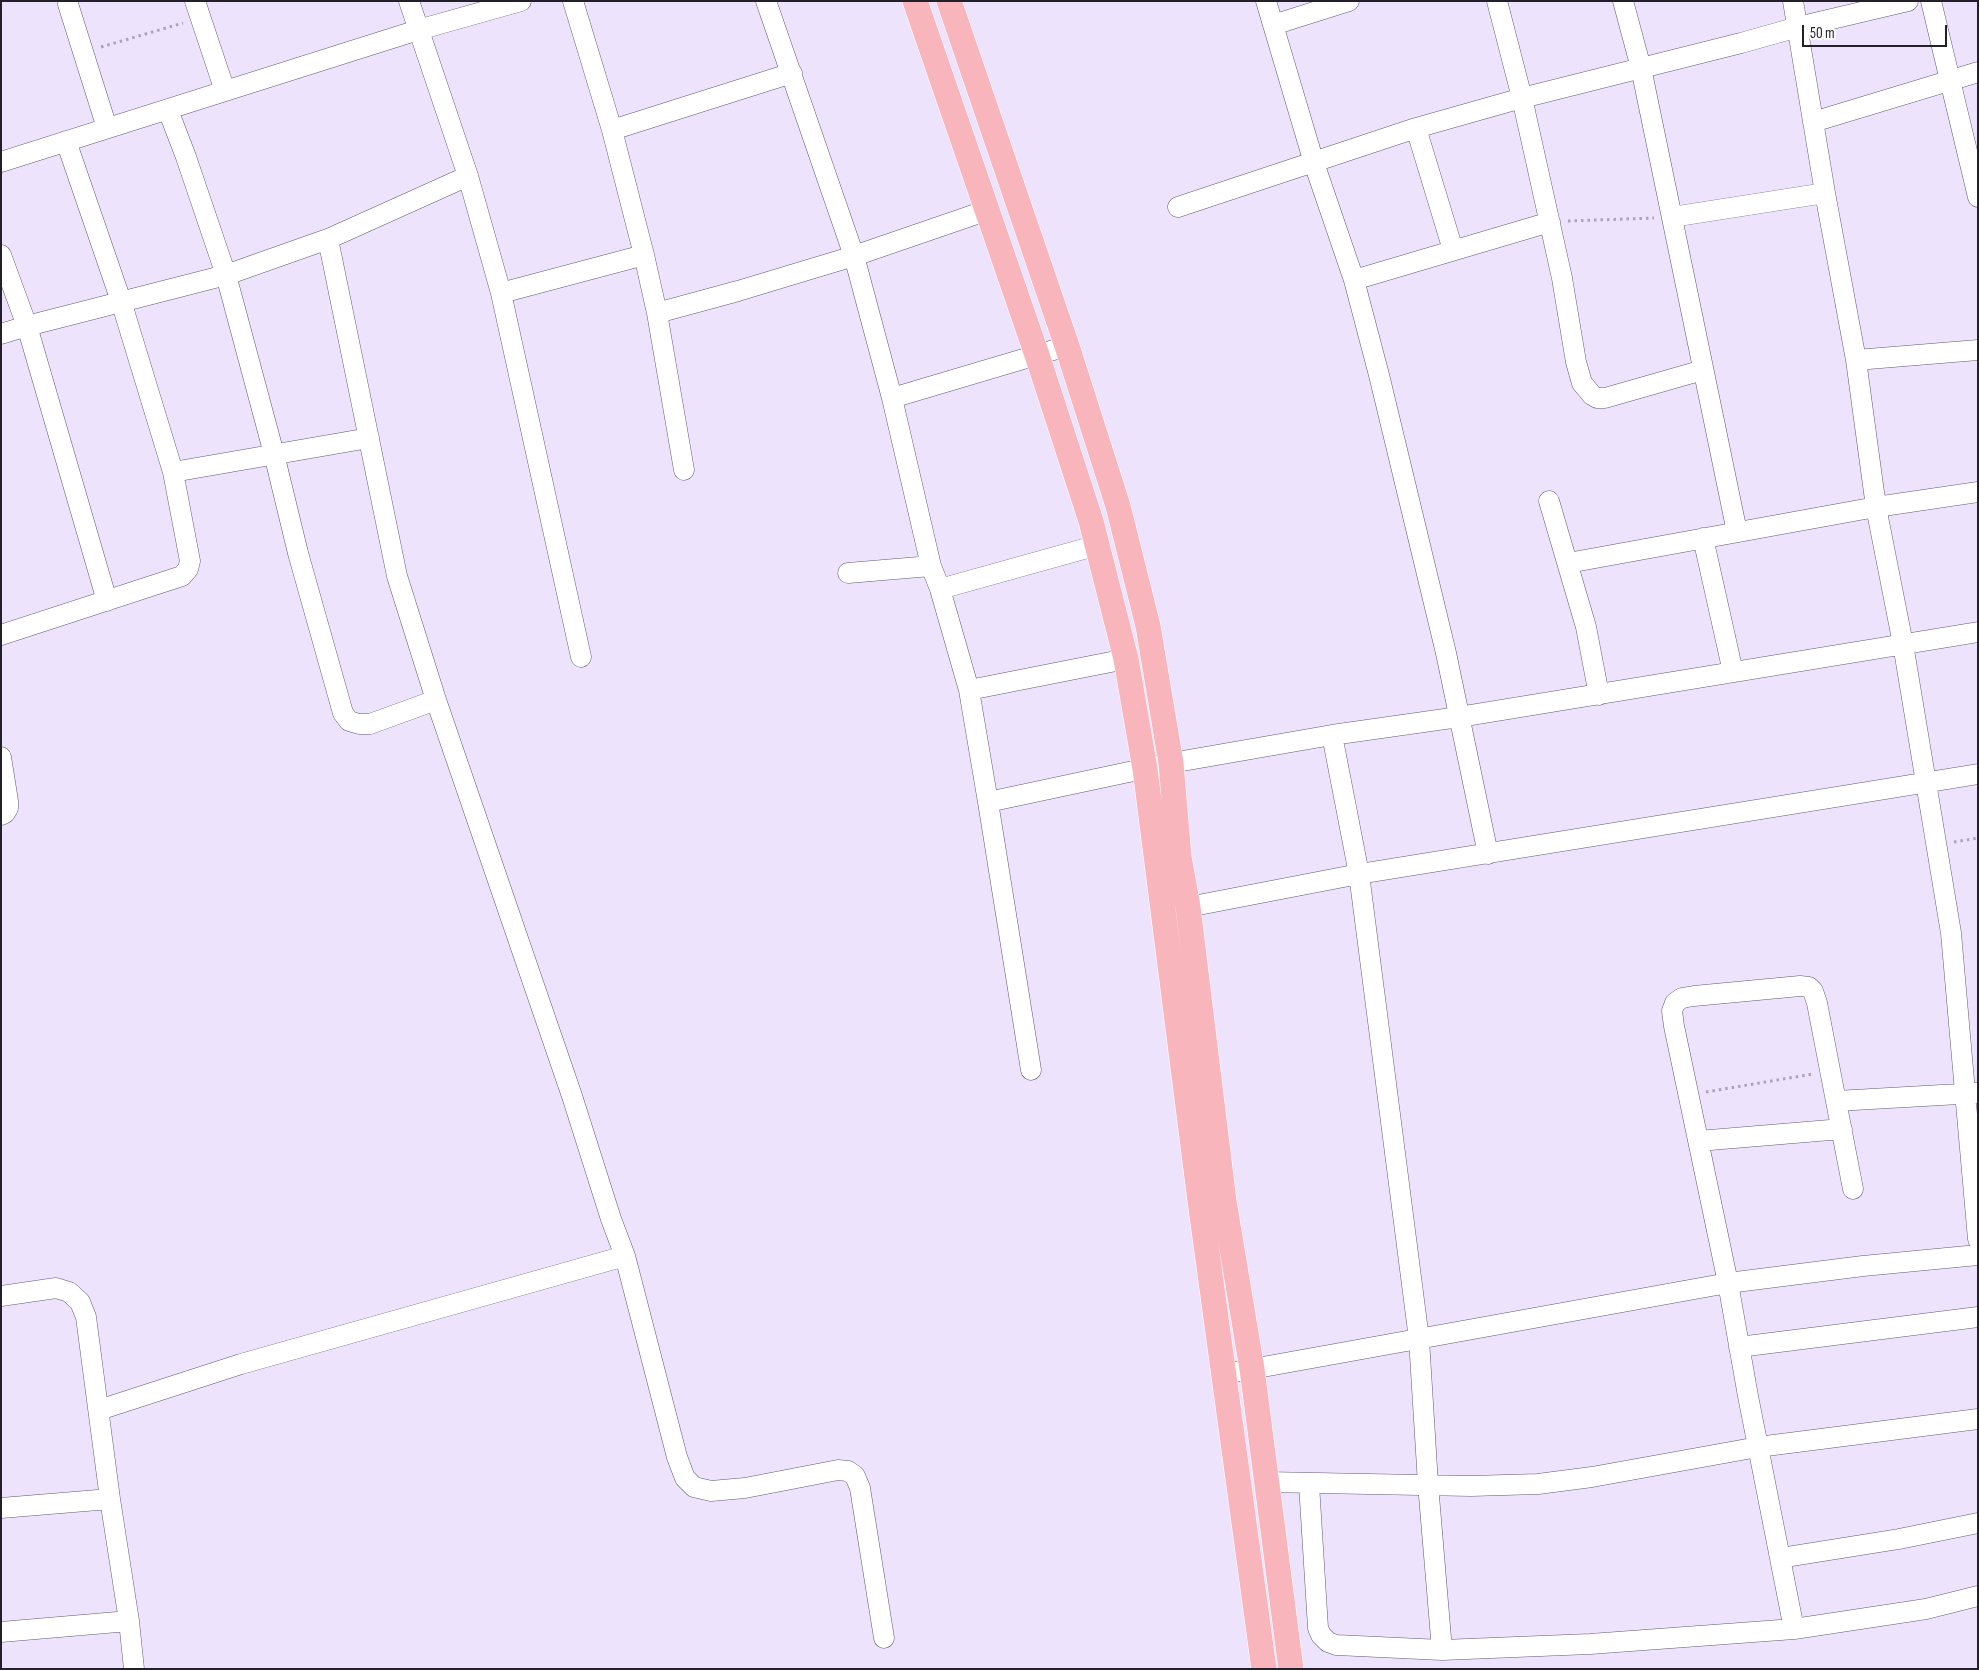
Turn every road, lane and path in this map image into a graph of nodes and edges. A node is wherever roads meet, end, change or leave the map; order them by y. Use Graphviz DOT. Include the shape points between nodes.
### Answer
graph roads {
  1 [pos="409,1"];
  2 [pos="521,1"];
  3 [pos="573,1"];
  4 [pos="766,1"];
  5 [pos="915,1"];
  6 [pos="949,1"];
  7 [pos="1266,1"];
  8 [pos="1349,1"];
  9 [pos="1497,1"];
  10 [pos="1623,1"];
  11 [pos="1793,1"];
  12 [pos="1908,1"];
  13 [pos="1931,1"];
  14 [pos="68,4"];
  15 [pos="198,9"];
  16 [pos="1273,25"];
  17 [pos="1798,27"];
  18 [pos="418,30"];
  19 [pos="84,52"];
  20 [pos="1641,68"];
  21 [pos="1978,72"];
  22 [pos="792,73"];
  23 [pos="1951,80"];
  24 [pos="225,91"];
  25 [pos="1522,98"];
  26 [pos="168,110"];
  27 [pos="1813,122"];
  28 [pos="107,128"];
  29 [pos="1416,128"];
  30 [pos="612,130"];
  31 [pos="66,141"];
  32 [pos="1,162"];
  33 [pos="1314,163"];
  34 [pos="468,176"];
  35 [pos="1825,193"];
  36 [pos="1978,197"];
  37 [pos="1178,207"];
  38 [pos="988,210"];
  39 [pos="1672,217"];
  40 [pos="1550,222"];
  41 [pos="328,239"];
  42 [pos="1453,250"];
  43 [pos="1,255"];
  44 [pos="644,255"];
  45 [pos="854,256"];
  46 [pos="226,275"];
  47 [pos="1354,280"];
  48 [pos="501,293"];
  49 [pos="120,301"];
  50 [pos="657,313"];
  51 [pos="27,326"];
  52 [pos="1,334"];
  53 [pos="1066,346"];
  54 [pos="1978,350"];
  55 [pos="1037,355"];
  56 [pos="1856,360"];
  57 [pos="1703,370"];
  58 [pos="892,398"];
  59 [pos="369,438"];
  60 [pos="274,454"];
  61 [pos="684,470"];
  62 [pos="173,472"];
  63 [pos="1978,492"];
  64 [pos="1549,501"];
  65 [pos="1876,507"];
  66 [pos="1736,532"];
  67 [pos="1703,538"];
  68 [pos="1098,545"];
  69 [pos="1568,563"];
  70 [pos="931,566"];
  71 [pos="848,573"];
  72 [pos="940,589"];
  73 [pos="107,601"];
  74 [pos="1978,632"];
  75 [pos="1,635"];
  76 [pos="1903,644"];
  77 [pos="581,657"];
  78 [pos="1126,659"];
  79 [pos="1733,672"];
  80 [pos="969,690"];
  81 [pos="1599,695"];
  82 [pos="436,700"];
  83 [pos="1459,717"];
  84 [pos="1332,735"];
  85 [pos="1,757"];
  86 [pos="1171,762"];
  87 [pos="1145,769"];
  88 [pos="1978,774"];
  89 [pos="1927,784"];
  90 [pos="988,802"];
  91 [pos="1,815"];
  92 [pos="1488,854"];
  93 [pos="1359,874"];
  94 [pos="1188,907"];
  95 [pos="1031,1070"];
  96 [pos="1831,1071"];
  97 [pos="1971,1094"];
  98 [pos="1688,1095"];
  99 [pos="1836,1101"];
  100 [pos="1842,1130"];
  101 [pos="1698,1141"];
  102 [pos="1854,1190"];
  103 [pos="1978,1239"];
  104 [pos="1978,1255"];
  105 [pos="625,1256"];
  106 [pos="1728,1283"];
  107 [pos="1,1296"];
  108 [pos="1978,1317"];
  109 [pos="1419,1339"];
  110 [pos="1739,1346"];
  111 [pos="1252,1369"];
  112 [pos="1224,1374"];
  113 [pos="99,1410"];
  114 [pos="1978,1419"];
  115 [pos="1758,1447"];
  116 [pos="1266,1482"];
  117 [pos="1309,1484"];
  118 [pos="1428,1484"];
  119 [pos="110,1498"];
  120 [pos="1,1508"];
  121 [pos="1978,1523"];
  122 [pos="1780,1558"];
  123 [pos="1978,1596"];
  124 [pos="130,1621"];
  125 [pos="1794,1629"];
  126 [pos="1,1632"];
  127 [pos="884,1638"];
  128 [pos="1442,1650"];
  129 [pos="134,1669"];
  130 [pos="1264,1669"];
  131 [pos="1291,1669"];
  1 -- 18 [label="street"];
  2 -- 18 [label="street"];
  3 -- 30 [label="street"];
  4 -- 22 [label="street"];
  5 -- 38 [label="main road"];
  6 -- 53 [label="main road"];
  7 -- 16 [label="street"];
  8 -- 16 [label="street"];
  9 -- 25 [label="street"];
  10 -- 20 [label="street"];
  11 -- 17 [label="street"];
  12 -- 17 [label="street"];
  13 -- 23 [label="street"];
  14 -- 19 [label="street"];
  15 -- 19 [label="path"];
  15 -- 24 [label="street"];
  16 -- 33 [label="street"];
  17 -- 20 [label="street"];
  17 -- 27 [label="street"];
  18 -- 24 [label="street"];
  18 -- 34 [label="street"];
  19 -- 28 [label="street"];
  20 -- 25 [label="street"];
  20 -- 39 [label="street"];
  21 -- 23 [label="street"];
  22 -- 30 [label="street"];
  22 -- 45 [label="street"];
  23 -- 27 [label="street"];
  23 -- 36 [label="street"];
  24 -- 26 [label="street"];
  25 -- 29 [label="street"];
  25 -- 40 [label="street"];
  26 -- 28 [label="street"];
  26 -- 46 [label="street"];
  27 -- 35 [label="street"];
  28 -- 31 [label="street"];
  29 -- 33 [label="street"];
  29 -- 42 [label="street"];
  30 -- 44 [label="street"];
  31 -- 32 [label="street"];
  31 -- 49 [label="street"];
  33 -- 37 [label="street"];
  33 -- 47 [label="street"];
  34 -- 41 [label="street"];
  34 -- 48 [label="street"];
  35 -- 39 [label="street"];
  35 -- 56 [label="street"];
  38 -- 45 [label="street"];
  38 -- 55 [label="main road"];
  39 -- 40 [label="path"];
  39 -- 57 [label="street"];
  40 -- 42 [label="street"];
  40 -- 57 [label="street" via="1580,378 1588,392 1597,398 1613,397"];
  41 -- 46 [label="street"];
  41 -- 59 [label="street"];
  42 -- 47 [label="street"];
  43 -- 51 [label="street"];
  44 -- 48 [label="street"];
  44 -- 50 [label="street"];
  45 -- 50 [label="street"];
  45 -- 58 [label="street"];
  46 -- 49 [label="street"];
  46 -- 60 [label="street"];
  47 -- 83 [label="street"];
  48 -- 77 [label="street"];
  49 -- 51 [label="street"];
  49 -- 62 [label="street"];
  50 -- 61 [label="street"];
  51 -- 52 [label="street"];
  51 -- 73 [label="street"];
  53 -- 55 [label="street"];
  53 -- 86 [label="main road" via="1121,515 1148,626"];
  54 -- 56 [label="street"];
  55 -- 58 [label="street"];
  55 -- 68 [label="main road"];
  56 -- 65 [label="street"];
  57 -- 66 [label="street"];
  58 -- 70 [label="street"];
  59 -- 60 [label="street"];
  59 -- 82 [label="street" via="397,576"];
  60 -- 62 [label="street"];
  60 -- 82 [label="street" via="343,713 349,721 370,724"];
  62 -- 73 [label="street" via="188,547 188,569 182,576"];
  63 -- 65 [label="street"];
  64 -- 69 [label="street"];
  65 -- 66 [label="street"];
  65 -- 76 [label="street"];
  66 -- 67 [label="street"];
  67 -- 69 [label="street"];
  67 -- 79 [label="street"];
  68 -- 72 [label="street"];
  68 -- 78 [label="main road"];
  69 -- 81 [label="street" via="1586,627"];
  70 -- 71 [label="street"];
  70 -- 72 [label="street"];
  72 -- 80 [label="street"];
  73 -- 75 [label="street"];
  74 -- 76 [label="street"];
  76 -- 79 [label="street"];
  76 -- 89 [label="street"];
  78 -- 80 [label="street"];
  78 -- 87 [label="main road"];
  79 -- 81 [label="street"];
  80 -- 90 [label="street"];
  81 -- 83 [label="street"];
  82 -- 105 [label="street"];
  83 -- 84 [label="street"];
  83 -- 92 [label="street"];
  84 -- 86 [label="street"];
  84 -- 93 [label="street"];
  85 -- 91 [label="street" via="8,808"];
  86 -- 87 [label="street"];
  86 -- 94 [label="main road"];
  87 -- 90 [label="street"];
  87 -- 112 [label="main road"];
  88 -- 89 [label="street"];
  89 -- 92 [label="street"];
  89 -- 97 [label="street"];
  90 -- 95 [label="street"];
  92 -- 93 [label="street"];
  93 -- 94 [label="street"];
  93 -- 109 [label="street"];
  94 -- 111 [label="main road" via="1224,1201"];
  96 -- 98 [label="path"];
  96 -- 98 [label="street" via="1817,1004 1810,987 1682,998 1672,1010"];
  96 -- 99 [label="street"];
  97 -- 99 [label="street"];
  97 -- 103 [label="street"];
  98 -- 101 [label="street"];
  99 -- 100 [label="street"];
  100 -- 101 [label="street"];
  100 -- 102 [label="street"];
  101 -- 106 [label="street"];
  104 -- 106 [label="street"];
  105 -- 113 [label="street" via="241,1364"];
  105 -- 127 [label="street" via="676,1457 685,1478 694,1487 711,1491 746,1488 838,1470 855,1476 860,1488"];
  106 -- 109 [label="street"];
  106 -- 110 [label="street"];
  107 -- 113 [label="street" via="56,1288 70,1292 80,1302 86,1317"];
  108 -- 110 [label="street"];
  109 -- 111 [label="street"];
  109 -- 118 [label="street"];
  110 -- 115 [label="street"];
  111 -- 112 [label="street"];
  111 -- 116 [label="main road"];
  112 -- 130 [label="main road"];
  113 -- 119 [label="street"];
  114 -- 115 [label="street"];
  115 -- 118 [label="street" via="1538,1484"];
  115 -- 122 [label="street"];
  116 -- 117 [label="street"];
  116 -- 131 [label="main road"];
  117 -- 118 [label="street"];
  117 -- 128 [label="street" via="1321,1635 1336,1645"];
  118 -- 128 [label="street"];
  119 -- 120 [label="street"];
  119 -- 124 [label="street"];
  121 -- 122 [label="street"];
  122 -- 125 [label="street"];
  123 -- 125 [label="street" via="1926,1609"];
  124 -- 126 [label="street"];
  124 -- 129 [label="street"];
  125 -- 128 [label="street" via="1590,1644"];
}
